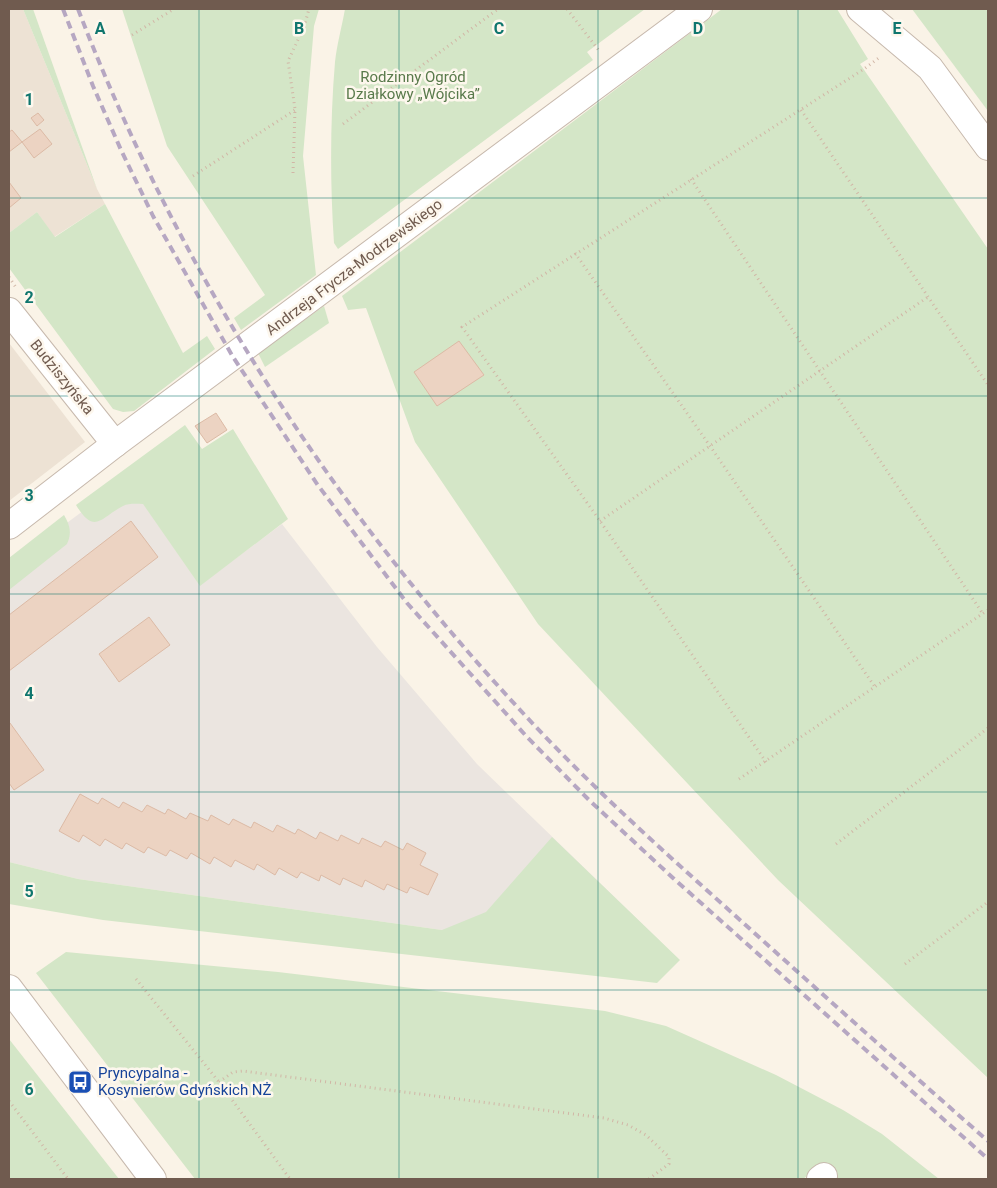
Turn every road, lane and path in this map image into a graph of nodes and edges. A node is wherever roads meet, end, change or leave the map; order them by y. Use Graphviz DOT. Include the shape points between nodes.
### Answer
graph roads {
  1 [pos="174,9"];
  2 [pos="309,9"];
  3 [pos="498,9"];
  4 [pos="567,9"];
  5 [pos="699,9"];
  6 [pos="860,9"];
  7 [pos="132,35"];
  8 [pos="899,43"];
  9 [pos="596,46"];
  10 [pos="295,109"];
  11 [pos="801,110"];
  12 [pos="980,119"];
  13 [pos="343,124"];
  14 [pos="988,147"];
  15 [pos="293,173"];
  16 [pos="193,176"];
  17 [pos="691,179"];
  18 [pos="576,253"];
  19 [pos="9,277"];
  20 [pos="928,296"];
  21 [pos="15,302"];
  22 [pos="820,371"];
  23 [pos="988,385"];
  24 [pos="115,444"];
  25 [pos="710,446"];
  26 [pos="600,521"];
  27 [pos="9,526"];
  28 [pos="988,610"];
  29 [pos="983,614"];
  30 [pos="875,687"];
  31 [pos="988,728"];
  32 [pos="766,762"];
  33 [pos="739,780"];
  34 [pos="836,844"];
  35 [pos="988,902"];
  36 [pos="905,964"];
  37 [pos="136,979"];
  38 [pos="9,988"];
  39 [pos="219,1082"];
  40 [pos="9,1100"];
  41 [pos="68,1179"];
  42 [pos="153,1179"];
  43 [pos="290,1179"];
  44 [pos="649,1179"];
  1 -- 7 [label="path"];
  2 -- 10 [label="path" via="288,61"];
  3 -- 13 [label="path"];
  4 -- 9 [label="path"];
  5 -- 24 [label="street, Andrzeja Frycza-Modrzewskiego"];
  6 -- 8 [label="street"];
  8 -- 11 [label="path"];
  8 -- 12 [label="street" via="930,68"];
  10 -- 15 [label="path"];
  10 -- 16 [label="path"];
  11 -- 17 [label="path"];
  11 -- 20 [label="path"];
  12 -- 14 [label="street"];
  17 -- 18 [label="path"];
  17 -- 22 [label="path"];
  18 -- 25 [label="path"];
  18 -- 26 [label="path" via="462,326"];
  19 -- 21 [label="path"];
  20 -- 22 [label="path"];
  20 -- 23 [label="path"];
  21 -- 24 [label="street, Budziszyńska"];
  22 -- 25 [label="path"];
  22 -- 29 [label="path"];
  24 -- 27 [label="street, Andrzeja Frycza-Modrzewskiego"];
  25 -- 26 [label="path"];
  25 -- 30 [label="path"];
  26 -- 32 [label="path"];
  28 -- 29 [label="path"];
  29 -- 30 [label="path"];
  30 -- 32 [label="path"];
  31 -- 34 [label="path"];
  32 -- 33 [label="path"];
  35 -- 36 [label="path"];
  37 -- 39 [label="path"];
  38 -- 42 [label="street"];
  39 -- 43 [label="path"];
  39 -- 44 [label="path" via="233,1072 244,1071 604,1118 628,1125 646,1135 669,1157 669,1164"];
  40 -- 41 [label="path"];
}
